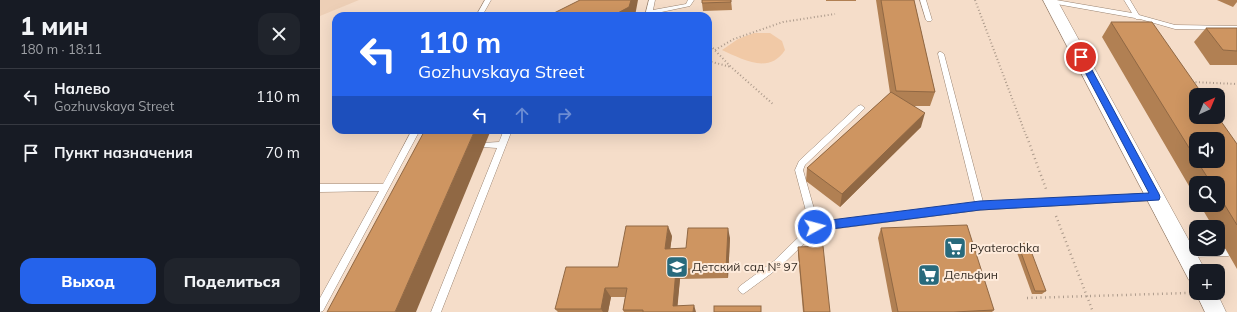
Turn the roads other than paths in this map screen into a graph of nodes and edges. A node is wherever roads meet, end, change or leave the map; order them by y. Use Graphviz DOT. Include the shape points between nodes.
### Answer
graph roads {
  1 [pos="488,0"];
  2 [pos="652,0"];
  3 [pos="691,0"];
  4 [pos="923,0"];
  5 [pos="1051,0"];
  6 [pos="1127,0"];
  7 [pos="481,12"];
  8 [pos="649,12"];
  9 [pos="660,12"];
  10 [pos="1137,16"];
  11 [pos="929,20"];
  12 [pos="1145,28"];
  13 [pos="1237,28"];
  14 [pos="941,54"];
  15 [pos="861,108"];
  16 [pos="415,134"];
  17 [pos="506,134"];
  18 [pos="485,145"];
  19 [pos="502,145"];
  20 [pos="385,187"];
  21 [pos="320,188"];
  22 [pos="1156,197"];
  23 [pos="980,206"];
  24 [pos="815,227"];
  25 [pos="1228,252"];
  26 [pos="1186,253"];
  27 [pos="1192,264"];
  28 [pos="744,289"];
  29 [pos="1205,300"];
  30 [pos="320,308"];
  31 [pos="436,312"];
  32 [pos="1216,312"];
  1 -- 7 [label="lane"];
  2 -- 8 [label="lane"];
  3 -- 9 [label="lane" via="688,5"];
  4 -- 11 [label="lane"];
  5 -- 10 [label="lane"];
  5 -- 22 [label="street"];
  6 -- 10 [label="lane"];
  10 -- 12 [label="lane"];
  10 -- 13 [label="lane" via="1175,27"];
  14 -- 23 [label="lane"];
  15 -- 24 [label="lane" via="802,163 799,170"];
  16 -- 20 [label="lane" via="412,145"];
  17 -- 19 [label="lane"];
  18 -- 19 [label="lane"];
  19 -- 31 [label="lane"];
  20 -- 21 [label="lane"];
  20 -- 30 [label="lane"];
  22 -- 23 [label="lane"];
  22 -- 26 [label="street"];
  23 -- 24 [label="lane"];
  24 -- 28 [label="lane" via="777,264"];
  25 -- 26 [label="lane"];
  26 -- 27 [label="street"];
  29 -- 32 [label="street"];
}
